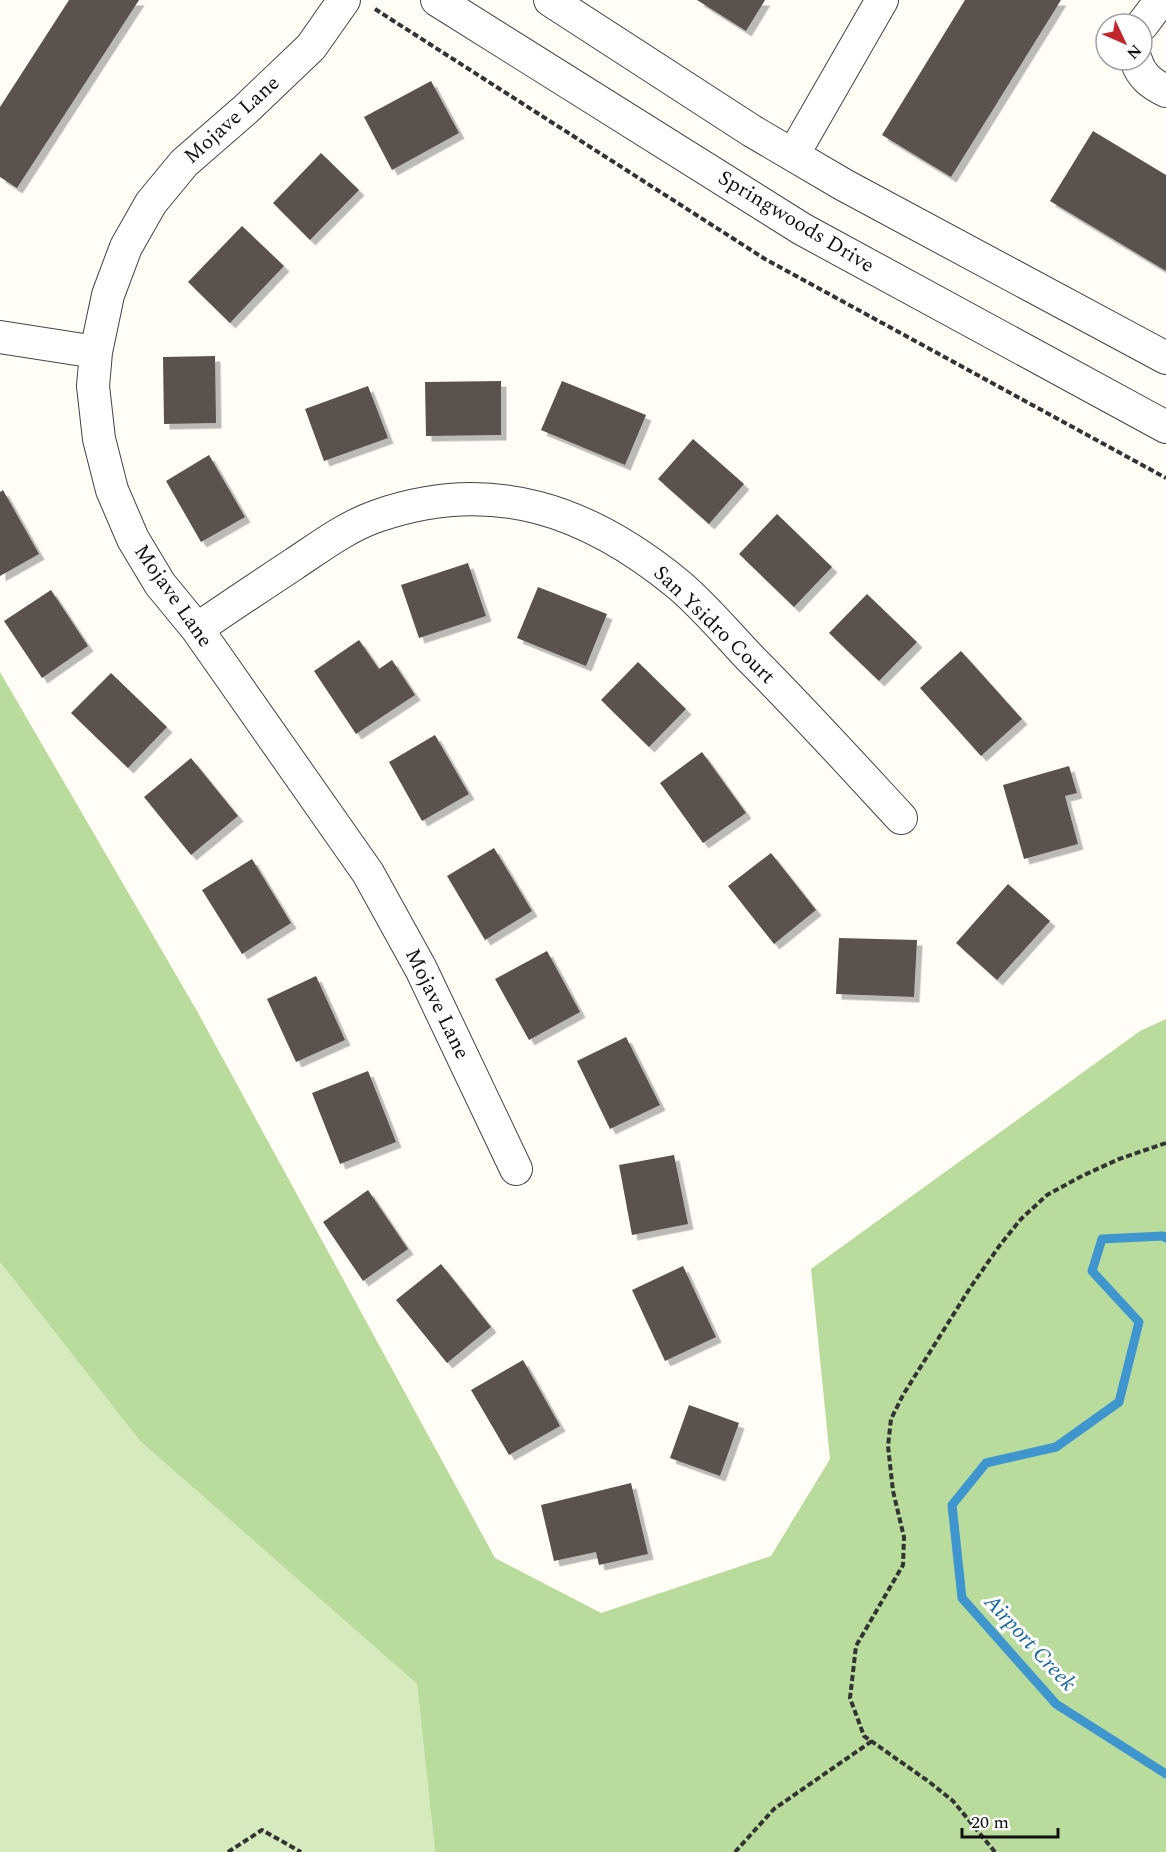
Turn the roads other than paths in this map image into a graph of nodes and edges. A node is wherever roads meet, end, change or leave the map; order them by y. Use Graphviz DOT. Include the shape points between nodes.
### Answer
graph roads {
  1 [pos="436,0"];
  2 [pos="550,0"];
  3 [pos="882,0"];
  4 [pos="1161,0"];
  5 [pos="357,3"];
  6 [pos="1152,12"];
  7 [pos="1141,72"];
  8 [pos="1166,91"];
  9 [pos="793,155"];
  10 [pos="0,337"];
  11 [pos="96,352"];
  12 [pos="1166,358"];
  13 [pos="1166,427"];
  14 [pos="197,629"];
  15 [pos="901,818"];
  16 [pos="516,1169"];
  1 -- 13 [label="street, Springwoods Drive" via="802,229"];
  2 -- 9 [label="street"];
  3 -- 9 [label="street"];
  4 -- 6 [label="street"];
  5 -- 11 [label="street, Mojave Lane" via="184,163 151,203 126,247 108,295"];
  7 -- 8 [label="street"];
  9 -- 12 [label="street"];
  10 -- 11 [label="street"];
  11 -- 14 [label="street, Mojave Lane" via="93,386 99,439 112,490 133,539 160,584"];
  14 -- 15 [label="street, San Ysidro Court" via="341,532 376,516 421,504 468,499 535,506 587,525 636,553 680,586 809,717"];
  14 -- 16 [label="street, Mojave Lane" via="368,873 422,969"];
}
